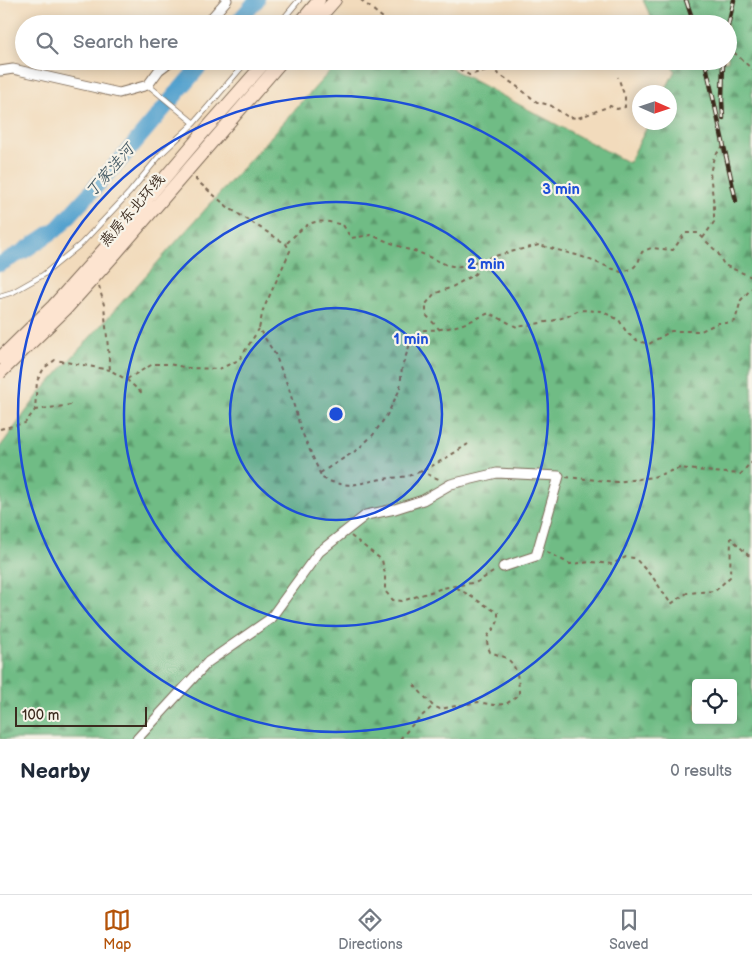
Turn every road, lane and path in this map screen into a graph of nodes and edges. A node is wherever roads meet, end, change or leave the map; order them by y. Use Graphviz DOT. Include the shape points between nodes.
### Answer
graph roads {
  1 [pos="227,0"];
  2 [pos="299,0"];
  3 [pos="320,0"];
  4 [pos="335,0"];
  5 [pos="361,0"];
  6 [pos="214,15"];
  7 [pos="286,15"];
  8 [pos="307,15"];
  9 [pos="322,15"];
  10 [pos="379,15"];
  11 [pos="737,55"];
  12 [pos="15,69"];
  13 [pos="752,69"];
  14 [pos="17,70"];
  15 [pos="159,70"];
  16 [pos="239,70"];
  17 [pos="258,70"];
  18 [pos="274,70"];
  19 [pos="460,70"];
  20 [pos="487,70"];
  21 [pos="492,70"];
  22 [pos="0,71"];
  23 [pos="618,77"];
  24 [pos="148,86"];
  25 [pos="194,123"];
  26 [pos="724,145"];
  27 [pos="196,170"];
  28 [pos="703,238"];
  29 [pos="286,244"];
  30 [pos="484,259"];
  31 [pos="752,277"];
  32 [pos="99,286"];
  33 [pos="752,288"];
  34 [pos="0,296"];
  35 [pos="258,329"];
  36 [pos="440,330"];
  37 [pos="0,358"];
  38 [pos="110,370"];
  39 [pos="0,373"];
  40 [pos="127,380"];
  41 [pos="143,394"];
  42 [pos="71,405"];
  43 [pos="35,410"];
  44 [pos="0,429"];
  45 [pos="468,444"];
  46 [pos="751,463"];
  47 [pos="420,471"];
  48 [pos="320,473"];
  49 [pos="559,476"];
  50 [pos="451,484"];
  51 [pos="345,532"];
  52 [pos="538,548"];
  53 [pos="752,556"];
  54 [pos="503,567"];
  55 [pos="454,586"];
  56 [pos="414,685"];
  57 [pos="433,706"];
  58 [pos="137,739"];
  59 [pos="400,739"];
  1 -- 6 [label="street"];
  2 -- 7 [label="lane"];
  3 -- 8 [label="main road"];
  4 -- 9 [label="main road"];
  5 -- 10 [label="path"];
  11 -- 13 [label="path"];
  12 -- 22 [label="street"];
  14 -- 24 [label="street" via="119,93"];
  15 -- 24 [label="street"];
  16 -- 25 [label="lane"];
  17 -- 37 [label="main road, 燕房东北环线, bridge" via="106,247"];
  18 -- 39 [label="main road, 燕房东北环线, bridge" via="65,310"];
  19 -- 20 [label="path" via="468,75"];
  21 -- 23 [label="path" via="536,102 550,105 568,117 578,118 610,106 617,109 625,107"];
  24 -- 25 [label="lane"];
  25 -- 34 [label="lane" via="161,154 81,244 43,275"];
  26 -- 28 [label="path" via="714,157 710,173 714,222"];
  27 -- 29 [label="path" via="196,180 228,208"];
  28 -- 30 [label="path" via="698,233 685,233 673,250 651,248 642,252 632,269 621,272 539,245"];
  28 -- 31 [label="path" via="718,253 724,265"];
  29 -- 30 [label="path" via="308,224 319,221 343,225 351,238 371,235 447,265 457,267"];
  29 -- 35 [label="path" via="290,251 263,310"];
  30 -- 36 [label="path" via="475,274 434,294 426,304 426,315"];
  32 -- 38 [label="path"];
  33 -- 36 [label="path" via="741,300 735,321 718,323 701,331 671,331 649,344 638,341 627,333 619,320 601,311 579,310 552,321 517,326 489,313 463,325"];
  35 -- 40 [label="path" via="239,360 219,369 152,364"];
  35 -- 48 [label="path" via="275,354 290,389 301,430"];
  36 -- 48 [label="path" via="424,330 410,344 402,368 400,389 373,435 357,450"];
  38 -- 40 [label="path"];
  38 -- 43 [label="path" via="55,360 44,368 36,381"];
  40 -- 41 [label="path"];
  42 -- 43 [label="path"];
  43 -- 44 [label="path" via="25,423"];
  45 -- 47 [label="path"];
  46 -- 49 [label="path" via="741,474 680,468 654,477 617,482"];
  47 -- 48 [label="path" via="353,485 334,484 322,478"];
  47 -- 50 [label="path"];
  49 -- 50 [label="street" via="497,473"];
  49 -- 52 [label="street"];
  50 -- 51 [label="street" via="423,500 366,515"];
  51 -- 55 [label="path" via="382,560 385,591 393,600 402,601"];
  51 -- 58 [label="street" via="319,552 270,619 208,662"];
  52 -- 53 [label="path" via="570,564 612,564 626,557 635,558 671,604 687,593 715,591 730,577 731,538"];
  52 -- 54 [label="street" via="536,556"];
  54 -- 55 [label="path" via="477,582"];
  55 -- 57 [label="path" via="498,613 498,622 486,643 490,652 507,658 515,668 519,695 506,704 478,702 440,709"];
  56 -- 57 [label="path"];
  57 -- 59 [label="path"];
}
